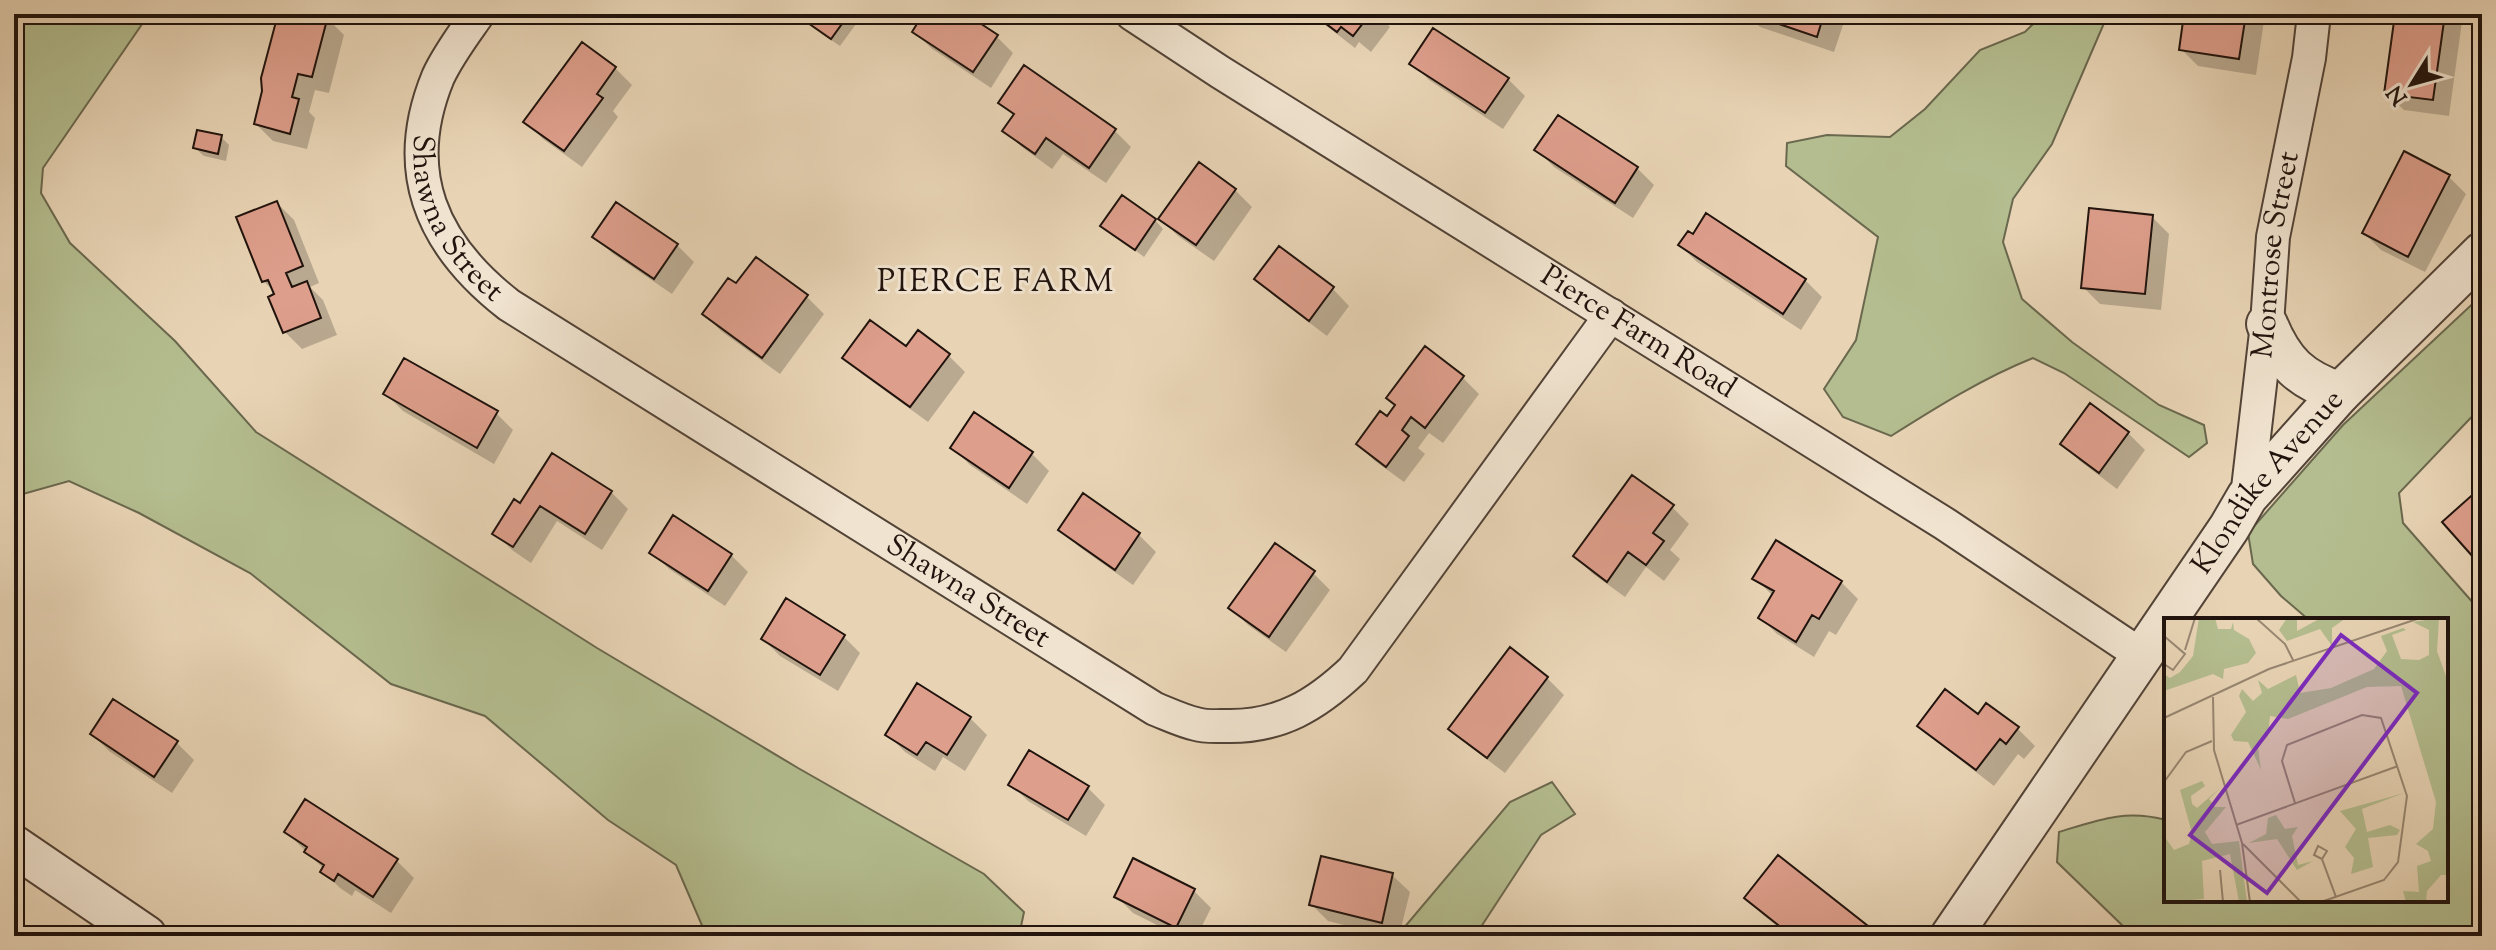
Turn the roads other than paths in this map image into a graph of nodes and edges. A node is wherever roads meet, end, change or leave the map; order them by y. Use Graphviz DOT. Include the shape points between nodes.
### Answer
graph roads {
  1 [pos="478,14"];
  2 [pos="1132,14"];
  3 [pos="2314,14"];
  4 [pos="2482,253"];
  5 [pos="1611,315"];
  6 [pos="2267,324"];
  7 [pos="2340,393"];
  8 [pos="2247,497"];
  9 [pos="2167,618"];
  10 [pos="2164,622"];
  11 [pos="2141,655"];
  12 [pos="14,846"];
  13 [pos="146,936"];
  14 [pos="1951,936"];
  1 -- 5 [label="street, Shawna Street" via="439,76 421,141 431,208 459,258 481,283 1155,709 1198,725 1266,723 1295,713 1326,695 1353,670"];
  2 -- 5 [label="street, Pierce Farm Road"];
  3 -- 6 [label="street, Montrose Street" via="2273,237"];
  4 -- 7 [label="street, Klondike Avenue"];
  5 -- 11 [label="street, Pierce Farm Road" via="1945,524"];
  6 -- 7 [label="street" via="2292,368"];
  6 -- 8 [label="street, Montrose Street"];
  7 -- 8 [label="street, Klondike Avenue"];
  8 -- 9 [label="street, Klondike Avenue"];
  10 -- 11 [label="street, Klondike Avenue"];
  11 -- 14 [label="street, Klondike Avenue"];
  12 -- 13 [label="street"];
}
